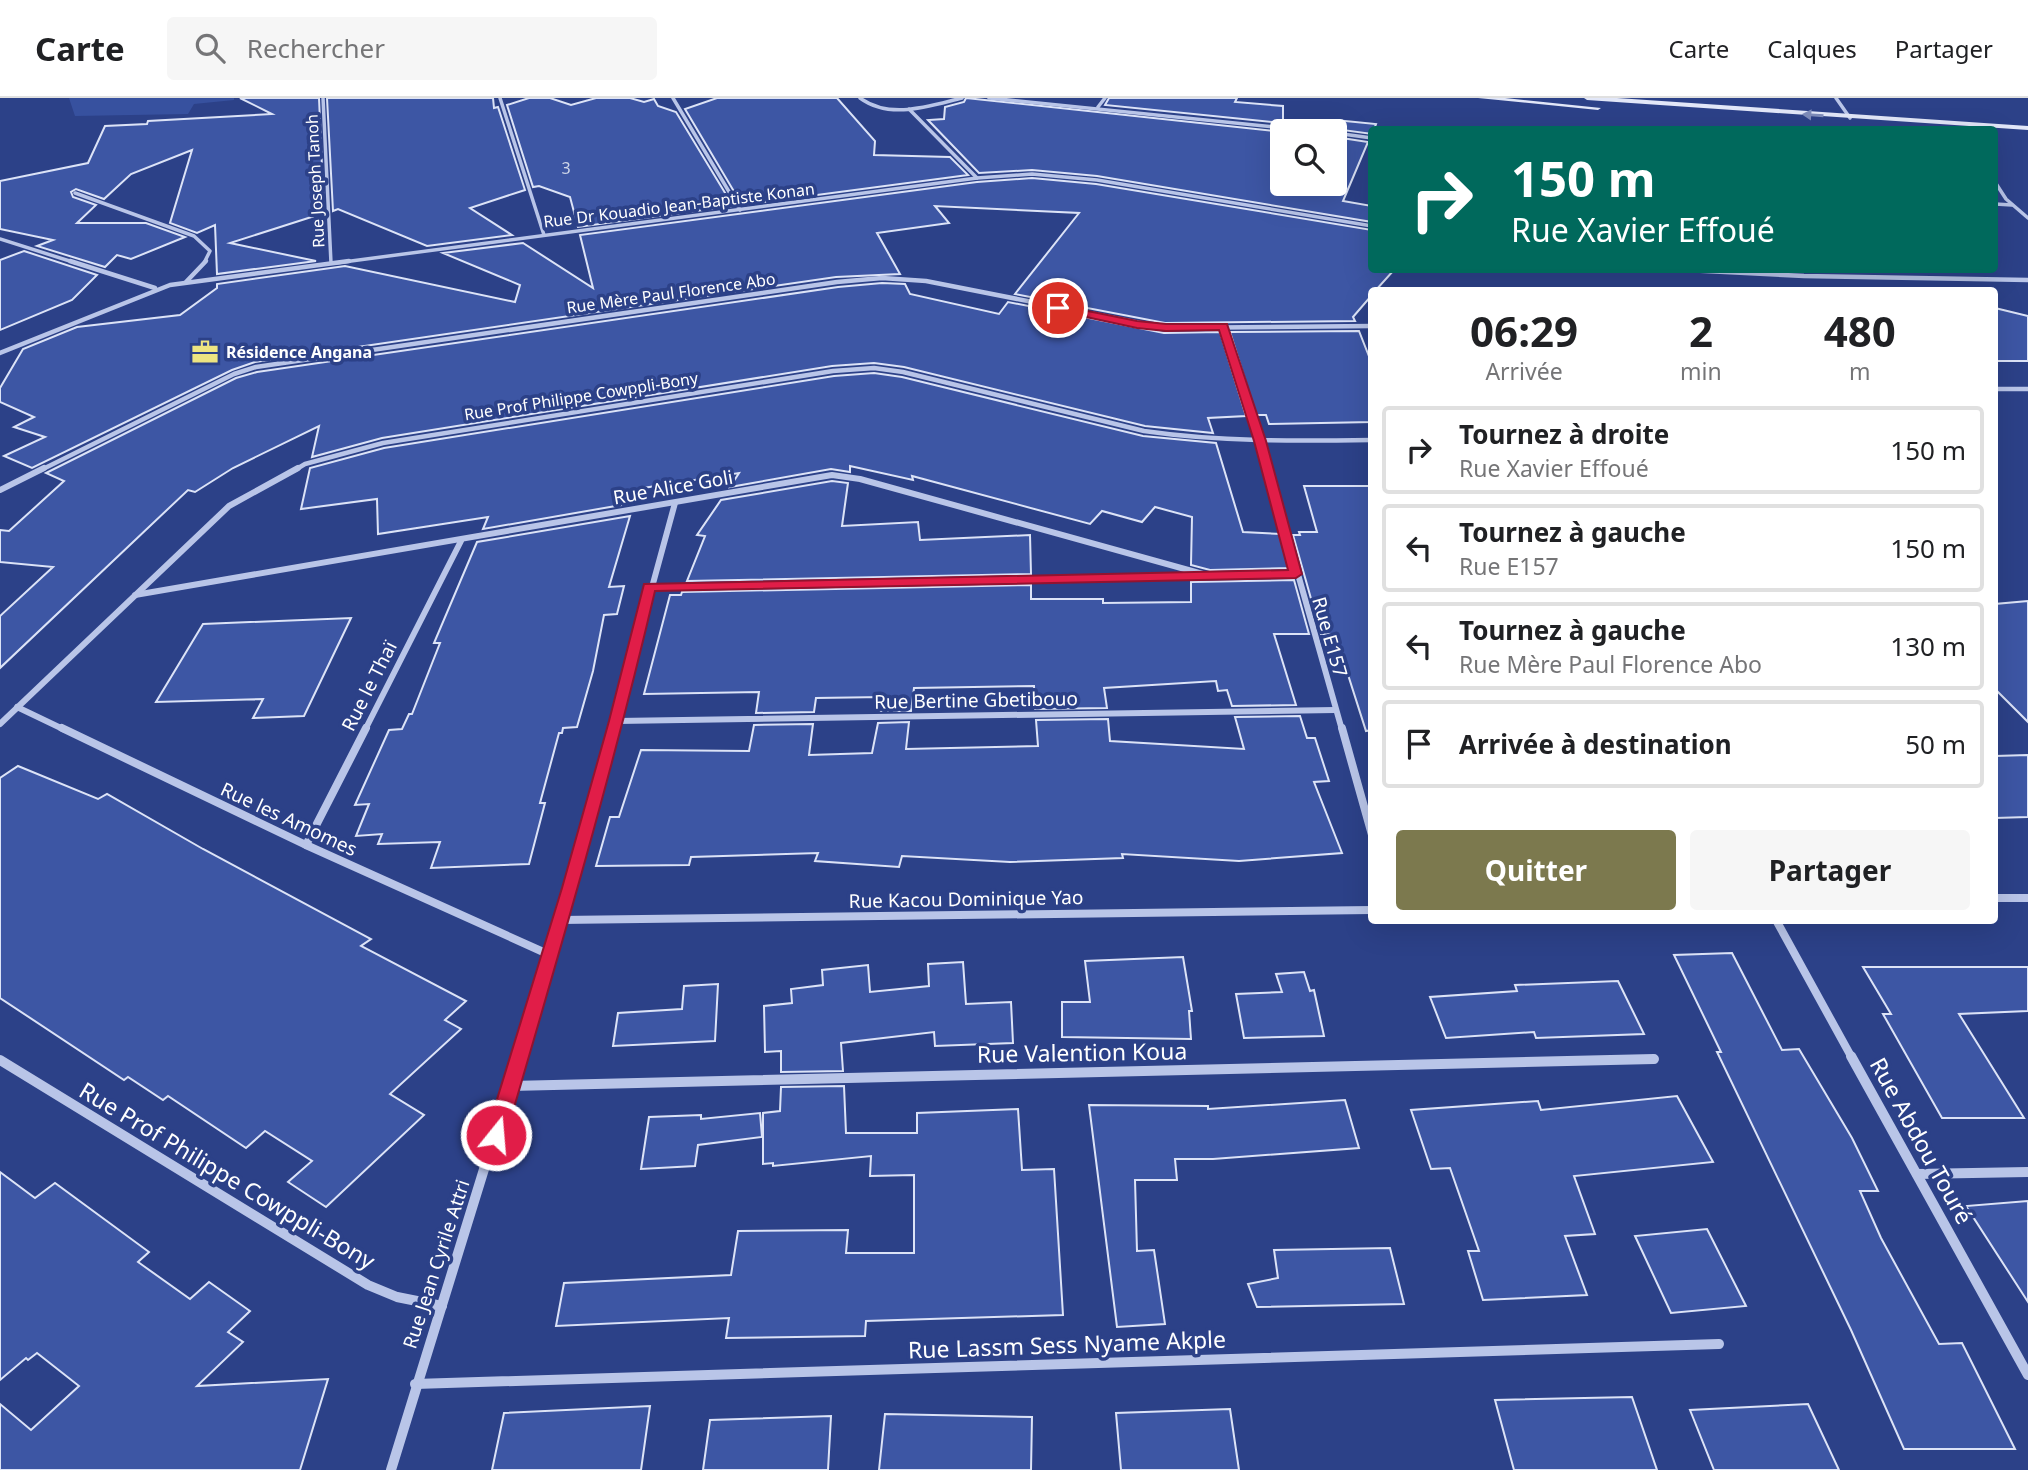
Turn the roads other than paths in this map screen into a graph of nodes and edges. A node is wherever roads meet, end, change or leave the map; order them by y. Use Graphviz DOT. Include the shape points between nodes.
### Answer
graph roads {
  1 [pos="323,98"];
  2 [pos="500,98"];
  3 [pos="673,98"];
  4 [pos="860,98"];
  5 [pos="962,98"];
  6 [pos="989,98"];
  7 [pos="1105,98"];
  8 [pos="1481,98"];
  9 [pos="1587,98"];
  10 [pos="1836,98"];
  11 [pos="1098,107"];
  12 [pos="909,109"];
  13 [pos="1626,110"];
  14 [pos="1850,118"];
  15 [pos="1270,126"];
  16 [pos="1992,126"];
  17 [pos="1998,126"];
  18 [pos="2028,128"];
  19 [pos="1347,135"];
  20 [pos="1368,138"];
  21 [pos="977,178"];
  22 [pos="1998,186"];
  23 [pos="75,193"];
  24 [pos="1998,204"];
  25 [pos="2012,205"];
  26 [pos="740,210"];
  27 [pos="2028,218"];
  28 [pos="1368,225"];
  29 [pos="544,235"];
  30 [pos="0,239"];
  31 [pos="331,263"];
  32 [pos="1744,273"];
  33 [pos="2028,280"];
  34 [pos="185,282"];
  35 [pos="155,288"];
  36 [pos="1368,326"];
  37 [pos="1223,327"];
  38 [pos="0,353"];
  39 [pos="1998,388"];
  40 [pos="2028,388"];
  41 [pos="1368,440"];
  42 [pos="1260,441"];
  43 [pos="23,480"];
  44 [pos="0,490"];
  45 [pos="0,498"];
  46 [pos="675,503"];
  47 [pos="461,541"];
  48 [pos="1296,574"];
  49 [pos="1210,576"];
  50 [pos="649,587"];
  51 [pos="134,595"];
  52 [pos="17,707"];
  53 [pos="1335,710"];
  54 [pos="617,721"];
  55 [pos="0,724"];
  56 [pos="1368,821"];
  57 [pos="306,845"];
  58 [pos="1998,898"];
  59 [pos="2028,898"];
  60 [pos="1368,909"];
  61 [pos="560,920"];
  62 [pos="1778,924"];
  63 [pos="550,955"];
  64 [pos="1654,1059"];
  65 [pos="0,1060"];
  66 [pos="511,1086"];
  67 [pos="2028,1172"];
  68 [pos="1917,1174"];
  69 [pos="442,1306"];
  70 [pos="1719,1344"];
  71 [pos="2028,1375"];
  72 [pos="415,1384"];
  73 [pos="391,1470"];
  1 -- 31 [label="street, Rue Joseph Tanoh"];
  2 -- 29 [label="street"];
  3 -- 26 [label="street"];
  4 -- 12 [label="street" via="872,107"];
  5 -- 12 [label="street"];
  6 -- 11 [label="street"];
  7 -- 11 [label="street"];
  8 -- 13 [label="street"];
  14 -- 9 [label="street, one-way"];
  10 -- 14 [label="street"];
  11 -- 15 [label="street"];
  12 -- 21 [label="street"];
  14 -- 16 [label="street"];
  17 -- 18 [label="street"];
  19 -- 20 [label="street"];
  21 -- 26 [label="street, Rue Dr Kouadio Jean-Baptiste Konan"];
  21 -- 28 [label="street, Rue Dr Kouadio Jean-Baptiste Konan" via="1032,174 1097,180"];
  22 -- 25 [label="street"];
  23 -- 34 [label="street" via="206,244 208,259"];
  24 -- 25 [label="street"];
  25 -- 27 [label="street"];
  26 -- 29 [label="street, Rue Dr Kouadio Jean-Baptiste Konan"];
  29 -- 31 [label="street, Rue Dr Kouadio Jean-Baptiste Konan"];
  30 -- 35 [label="street"];
  31 -- 34 [label="street, Rue Dr Kouadio Jean-Baptiste Konan"];
  32 -- 33 [label="street"];
  34 -- 35 [label="street, Rue Dr Kouadio Jean-Baptiste Konan"];
  35 -- 38 [label="street, Rue Dr Kouadio Jean-Baptiste Konan"];
  36 -- 37 [label="street, Rue Mère Paul Florence Abo"];
  37 -- 42 [label="street, Rue E157"];
  37 -- 43 [label="street, Rue Mère Paul Florence Abo" via="1137,324 926,281 837,282 256,367"];
  39 -- 40 [label="street"];
  41 -- 42 [label="street, Rue Prof Philippe Cowppli-Bony"];
  42 -- 48 [label="street, Rue E157"];
  42 -- 51 [label="street, Rue Prof Philippe Cowppli-Bony" via="1207,440 1144,431 887,368 833,371 397,441 305,464 229,506"];
  43 -- 44 [label="street, Rue Mère Paul Florence Abo"];
  43 -- 45 [label="street"];
  46 -- 47 [label="street, Rue Alice Goli"];
  46 -- 49 [label="street, Rue Alice Goli" via="807,478 845,476"];
  46 -- 50 [label="street, Rue Jean Cyrile Attri"];
  47 -- 51 [label="street, Rue Alice Goli"];
  47 -- 57 [label="street, Rue le Thaï"];
  48 -- 49 [label="street"];
  48 -- 53 [label="street, Rue E157"];
  49 -- 50 [label="street"];
  50 -- 54 [label="street, Rue Jean Cyrile Attri"];
  51 -- 52 [label="street, Rue Prof Philippe Cowppli-Bony"];
  52 -- 55 [label="street, Rue Prof Philippe Cowppli-Bony"];
  52 -- 57 [label="street, Rue les Amomes"];
  53 -- 54 [label="street, Rue Bertine Gbetibouo"];
  53 -- 56 [label="street, Rue E157"];
  54 -- 61 [label="street, Rue Jean Cyrile Attri"];
  57 -- 63 [label="street, Rue les Amomes"];
  58 -- 59 [label="street"];
  60 -- 61 [label="street, Rue Kacou Dominique Yao"];
  61 -- 63 [label="street, Rue Jean Cyrile Attri"];
  62 -- 68 [label="street, Rue Abdou Touré"];
  63 -- 66 [label="street, Rue Jean Cyrile Attri"];
  64 -- 66 [label="street, Rue Valention Koua"];
  65 -- 69 [label="street, Rue Prof Philippe Cowppli-Bony" via="368,1285 397,1297"];
  66 -- 69 [label="street, Rue Jean Cyrile Attri"];
  67 -- 68 [label="street"];
  68 -- 71 [label="street, Rue Abdou Touré"];
  69 -- 72 [label="street, Rue Jean Cyrile Attri"];
  70 -- 72 [label="street, Rue Lassm Sess Nyame Akple"];
  72 -- 73 [label="street, Rue Jean Cyrile Attri"];
}
